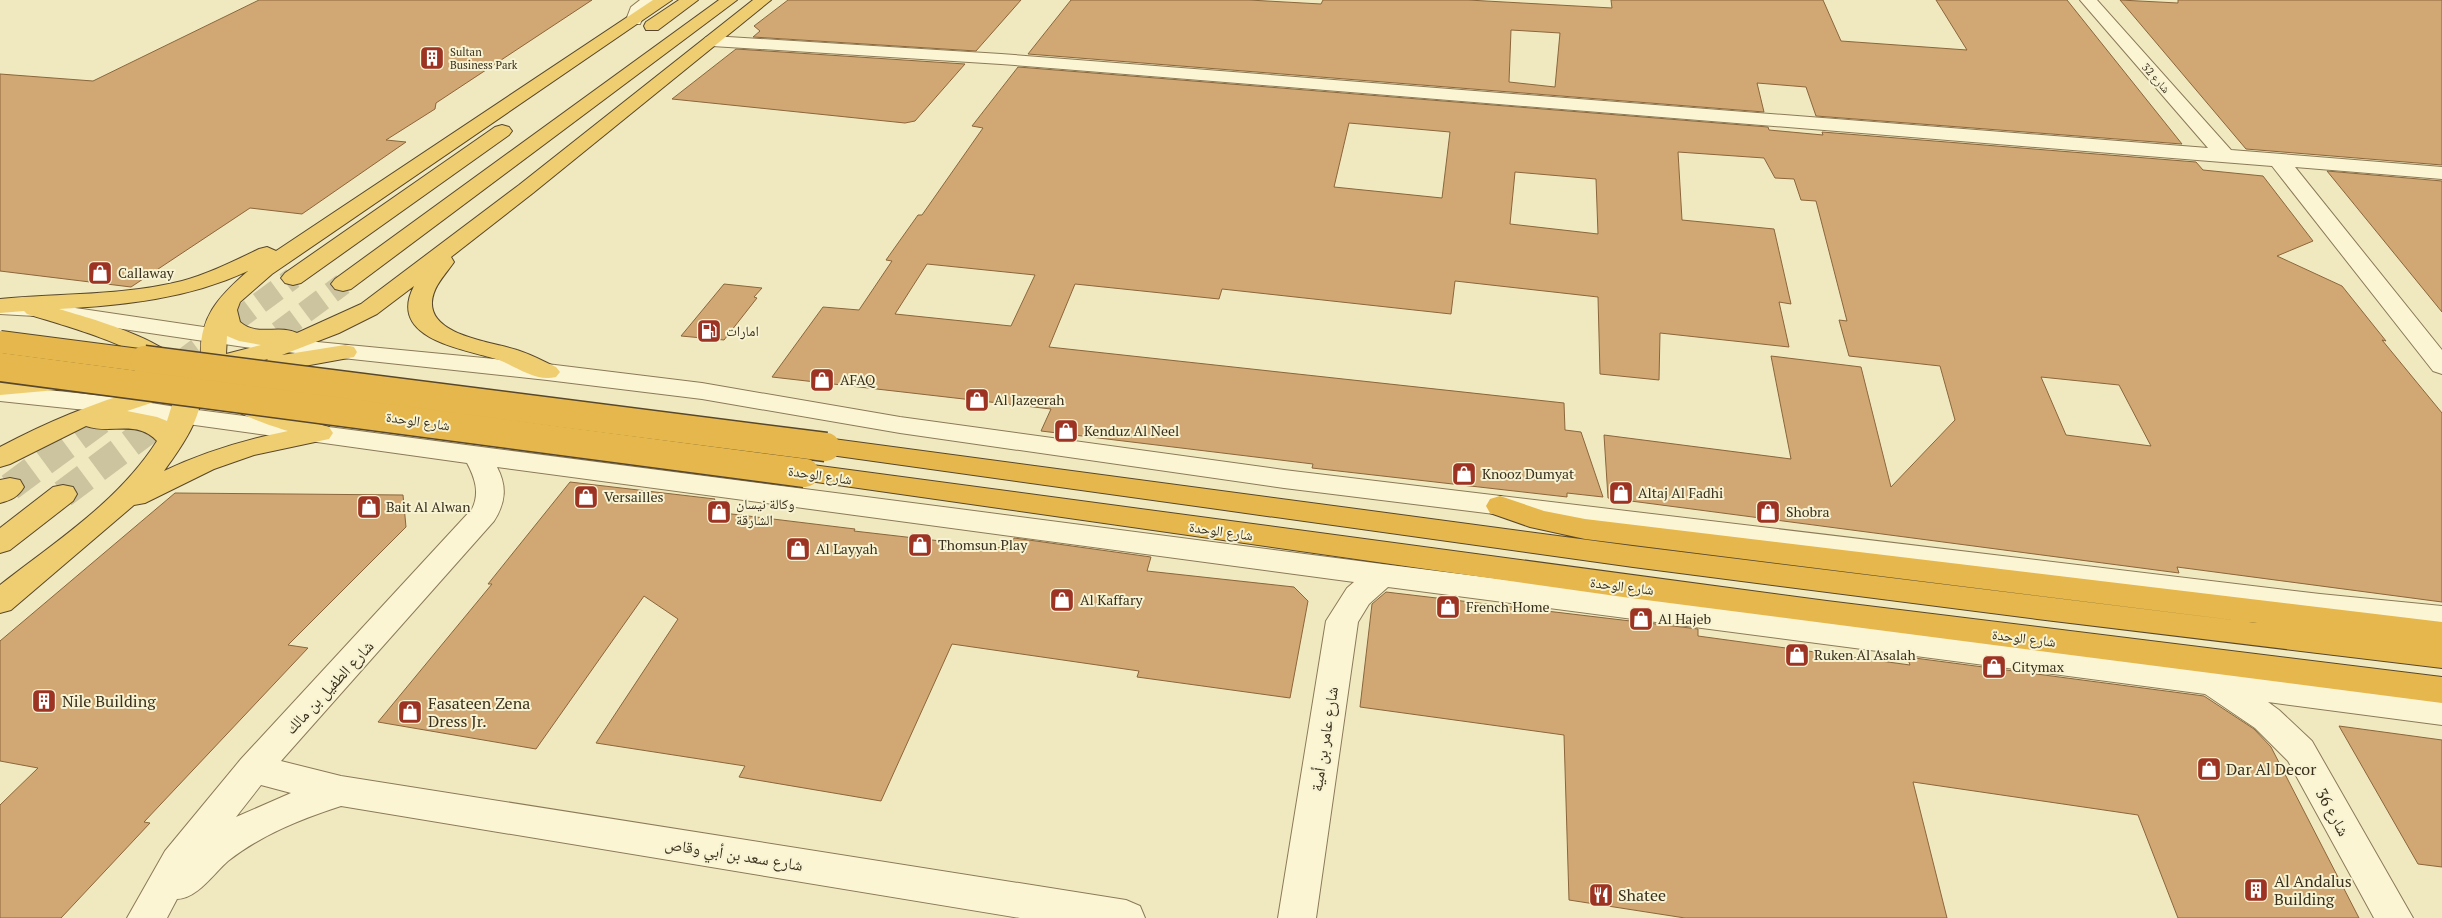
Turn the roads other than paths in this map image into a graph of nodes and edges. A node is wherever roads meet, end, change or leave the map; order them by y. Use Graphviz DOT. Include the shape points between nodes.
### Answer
graph roads {
  1 [pos="650,0"];
  2 [pos="664,0"];
  3 [pos="690,0"];
  4 [pos="729,0"];
  5 [pos="763,0"];
  6 [pos="2088,0"];
  7 [pos="634,20"];
  8 [pos="712,41"];
  9 [pos="2225,156"];
  10 [pos="2278,160"];
  11 [pos="2442,173"];
  12 [pos="329,224"];
  13 [pos="456,244"];
  14 [pos="293,278"];
  15 [pos="343,284"];
  16 [pos="0,306"];
  17 [pos="35,309"];
  18 [pos="226,312"];
  19 [pos="330,328"];
  20 [pos="214,336"];
  21 [pos="0,342"];
  22 [pos="286,346"];
  23 [pos="345,352"];
  24 [pos="2442,366"];
  25 [pos="0,367"];
  26 [pos="214,371"];
  27 [pos="547,372"];
  28 [pos="183,378"];
  29 [pos="0,387"];
  30 [pos="0,393"];
  31 [pos="114,405"];
  32 [pos="182,416"];
  33 [pos="58,428"];
  34 [pos="320,433"];
  35 [pos="171,441"];
  36 [pos="477,456"];
  37 [pos="0,458"];
  38 [pos="63,494"];
  39 [pos="121,504"];
  40 [pos="1500,506"];
  41 [pos="0,543"];
  42 [pos="1382,575"];
  43 [pos="0,602"];
  44 [pos="2442,617"];
  45 [pos="2442,634"];
  46 [pos="2442,656"];
  47 [pos="2211,682"];
  48 [pos="2442,690"];
  49 [pos="2442,712"];
  50 [pos="253,769"];
  51 [pos="341,791"];
  52 [pos="147,917"];
  53 [pos="1126,918"];
  54 [pos="1297,918"];
  55 [pos="2394,918"];
  1 -- 7 [label="street" via="637,11"];
  2 -- 7 [label="highway"];
  3 -- 14 [label="highway"];
  4 -- 15 [label="highway"];
  5 -- 8 [label="highway"];
  6 -- 9 [label="street, شارع 32"];
  7 -- 12 [label="highway"];
  8 -- 9 [label="street" via="1001,59"];
  8 -- 13 [label="highway"];
  9 -- 10 [label="street"];
  10 -- 11 [label="street"];
  10 -- 24 [label="street"];
  12 -- 16 [label="highway" via="237,268 188,286 124,298"];
  12 -- 18 [label="highway" via="249,280 230,299"];
  13 -- 19 [label="highway" via="369,309"];
  13 -- 27 [label="highway" via="421,296 421,313 425,322 443,336 508,355"];
  16 -- 17 [label="street"];
  17 -- 20 [label="street"];
  17 -- 28 [label="highway" via="142,347 169,362"];
  18 -- 19 [label="highway" via="233,330 251,337 288,336"];
  18 -- 20 [label="highway"];
  19 -- 22 [label="highway"];
  20 -- 22 [label="street"];
  20 -- 26 [label="highway"];
  21 -- 46 [label="highway, شارع الوحدة, bridge" via="826,447 1500,540"];
  22 -- 23 [label="street"];
  22 -- 26 [label="highway"];
  23 -- 26 [label="highway"];
  23 -- 27 [label="street"];
  25 -- 48 [label="highway, شارع الوحدة, bridge" via="805,473 1509,571"];
  26 -- 28 [label="highway"];
  26 -- 34 [label="highway" via="222,389 250,408"];
  27 -- 40 [label="street" via="702,391 974,436"];
  28 -- 29 [label="highway"];
  28 -- 31 [label="highway"];
  28 -- 32 [label="highway" via="188,403"];
  30 -- 31 [label="street"];
  31 -- 32 [label="street"];
  31 -- 33 [label="highway"];
  32 -- 34 [label="street"];
  32 -- 35 [label="highway"];
  33 -- 35 [label="highway" via="104,419 142,421 166,432"];
  33 -- 37 [label="highway"];
  34 -- 36 [label="street"];
  34 -- 39 [label="highway" via="248,448 204,463"];
  35 -- 39 [label="highway" via="153,468"];
  36 -- 42 [label="street"];
  36 -- 50 [label="street, شارع الطفيل بن مالك" via="492,486 484,514"];
  38 -- 41 [label="highway"];
  39 -- 43 [label="highway"];
  40 -- 44 [label="street"];
  40 -- 45 [label="highway" via="1540,520 1585,529"];
  42 -- 47 [label="street"];
  42 -- 54 [label="street, شارع عامر بن أمية" via="1358,596 1342,621"];
  47 -- 49 [label="street"];
  47 -- 55 [label="street, شارع 36" via="2267,719 2300,751"];
  50 -- 51 [label="street, شارع سعد بن أبي وقاص"];
  50 -- 52 [label="street, شارع الطفيل بن مالك" via="178,863"];
  51 -- 52 [label="street, شارع سعد بن أبي وقاص" via="278,812 244,829 190,872"];
  51 -- 53 [label="street, شارع سعد بن أبي وقاص"];
}
